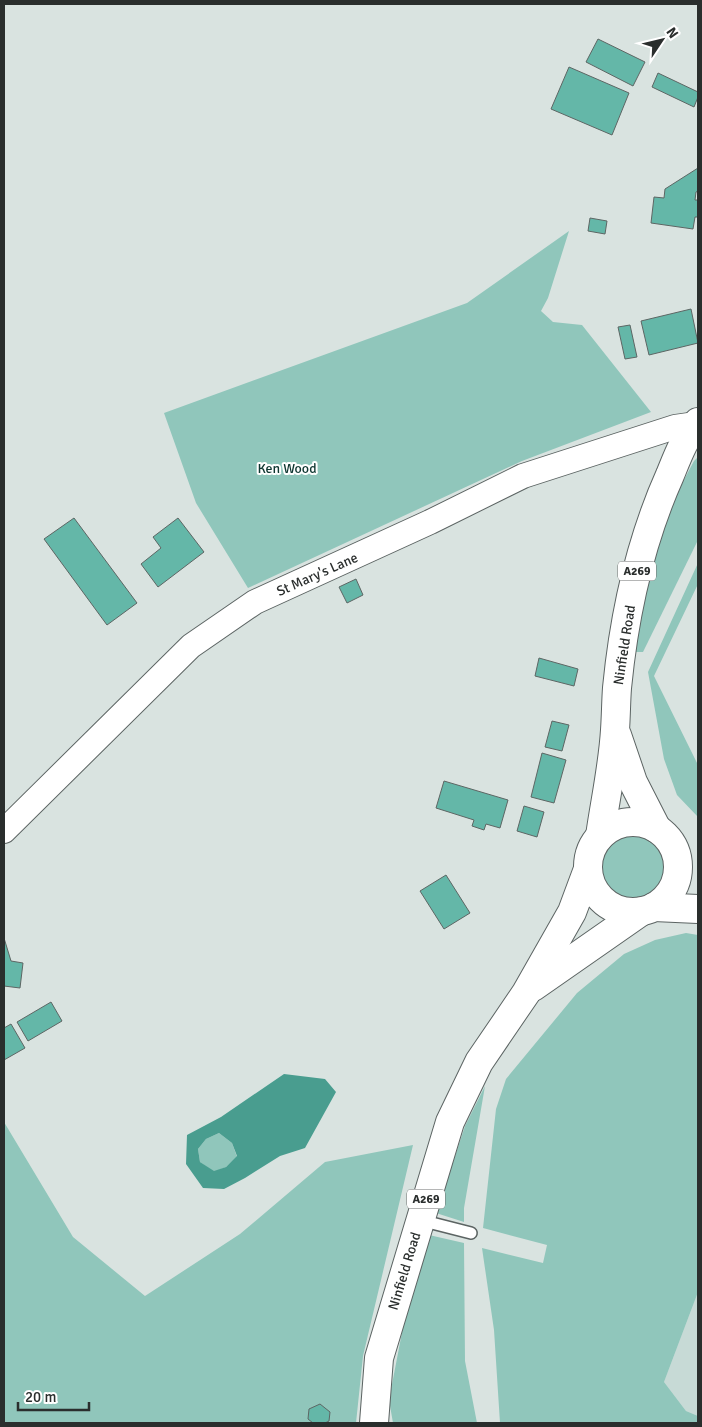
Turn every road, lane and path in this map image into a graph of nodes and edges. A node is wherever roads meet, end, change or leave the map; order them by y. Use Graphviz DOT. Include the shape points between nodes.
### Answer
graph roads {
  1 [pos="697,423"];
  2 [pos="615,731"];
  3 [pos="4,832"];
  4 [pos="600,836"];
  5 [pos="666,839"];
  6 [pos="698,868"];
  7 [pos="588,869"];
  8 [pos="648,909"];
  9 [pos="698,909"];
  10 [pos="526,993"];
  11 [pos="420,1220"];
  12 [pos="470,1233"];
  13 [pos="374,1423"];
  1 -- 2 [label="main road, Ninfield Road / A269" via="679,454 640,557 621,659"];
  1 -- 3 [label="street, St Mary's Lane" via="674,427 523,476 255,602 191,646"];
  2 -- 4 [label="main road, Ninfield Road / A269"];
  2 -- 5 [label="main road, Ninfield Road / A269" via="633,782"];
  4 -- 5 [label="main road" via="615,826 632,822 645,824"];
  4 -- 7 [label="main road" via="589,856"];
  5 -- 6 [label="main road"];
  5 -- 8 [label="main road" via="678,862 677,876 665,899"];
  7 -- 8 [label="main road" via="590,882 605,902 629,912"];
  7 -- 10 [label="main road, Ninfield Road / A269" via="572,912"];
  8 -- 9 [label="main road"];
  8 -- 10 [label="main road, Ninfield Road / A269"];
  10 -- 11 [label="main road, Ninfield Road / A269" via="479,1062 450,1122"];
  11 -- 12 [label="lane"];
  11 -- 13 [label="main road, Ninfield Road / A269" via="378,1358"];
}
